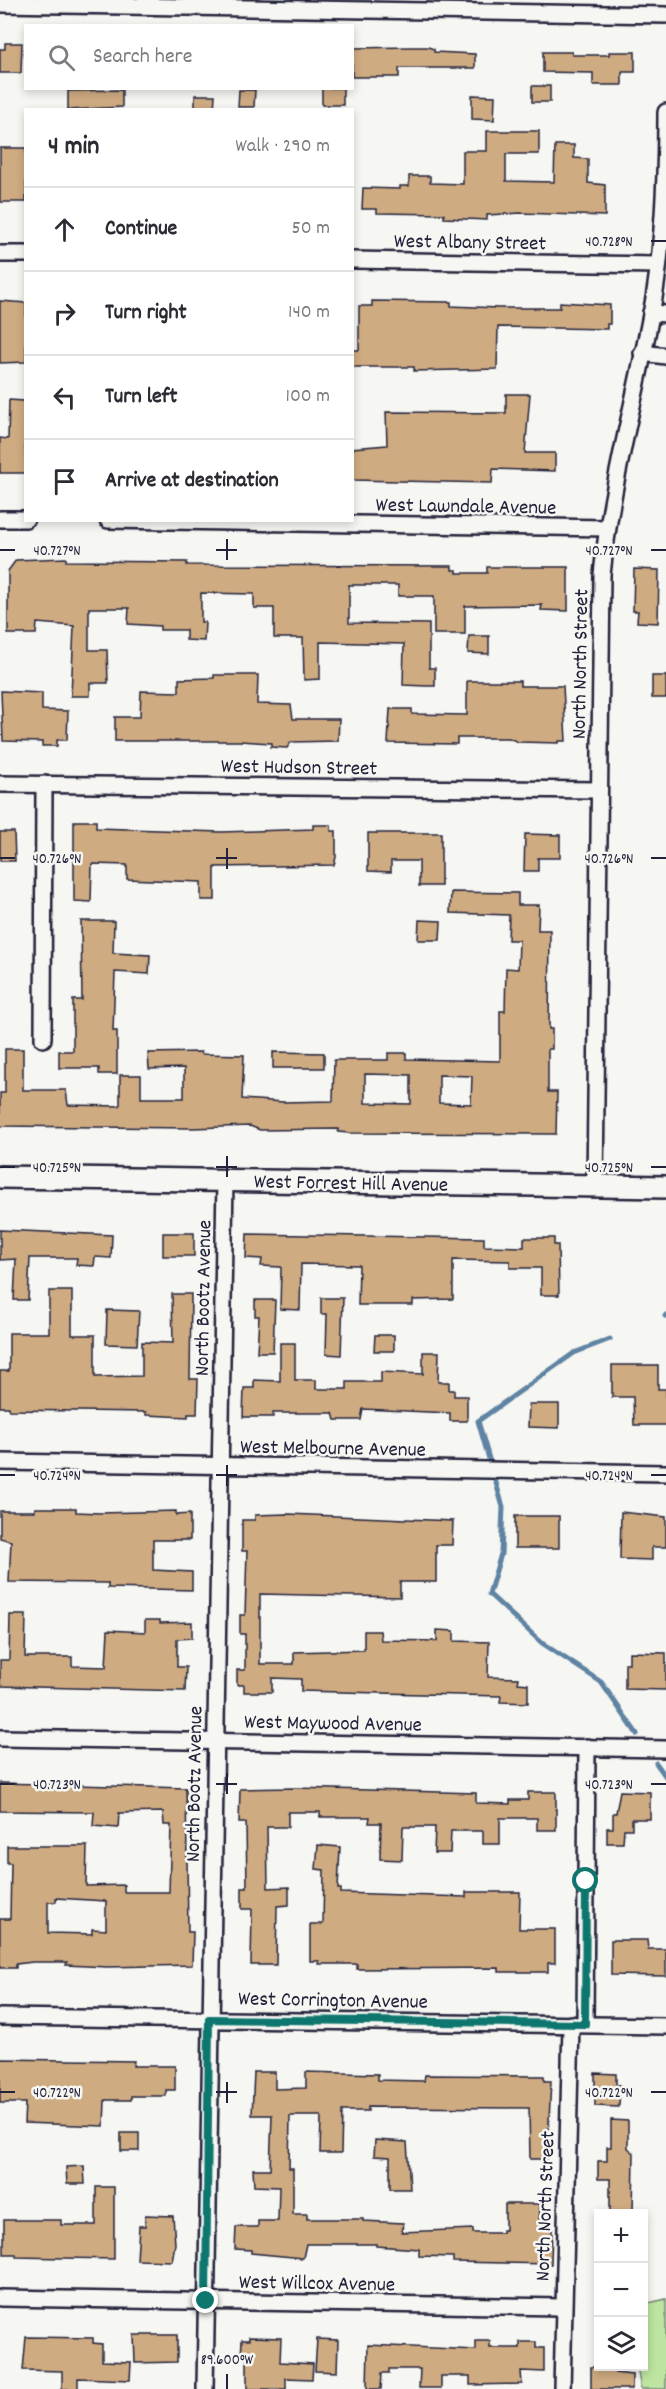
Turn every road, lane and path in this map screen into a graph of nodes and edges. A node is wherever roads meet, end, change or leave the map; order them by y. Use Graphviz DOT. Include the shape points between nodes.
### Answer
graph roads {
  1 [pos="0,4"];
  2 [pos="666,15"];
  3 [pos="666,112"];
  4 [pos="0,254"];
  5 [pos="24,254"];
  6 [pos="354,260"];
  7 [pos="658,265"];
  8 [pos="658,313"];
  9 [pos="642,353"];
  10 [pos="666,356"];
  11 [pos="0,519"];
  12 [pos="24,519"];
  13 [pos="233,522"];
  14 [pos="608,528"];
  15 [pos="0,784"];
  16 [pos="44,784"];
  17 [pos="598,790"];
  18 [pos="43,1039"];
  19 [pos="0,1177"];
  20 [pos="225,1180"];
  21 [pos="595,1186"];
  22 [pos="666,1186"];
  23 [pos="0,1462"];
  24 [pos="220,1466"];
  25 [pos="666,1473"];
  26 [pos="0,1738"];
  27 [pos="215,1741"];
  28 [pos="588,1747"];
  29 [pos="666,1749"];
  30 [pos="0,2017"];
  31 [pos="209,2019"];
  32 [pos="578,2024"];
  33 [pos="666,2026"];
  34 [pos="0,2298"];
  35 [pos="206,2301"];
  36 [pos="562,2307"];
  37 [pos="205,2389"];
  38 [pos="562,2389"];
  1 -- 2 [label="street"];
  3 -- 7 [label="street, North North Street"];
  4 -- 5 [label="street"];
  6 -- 7 [label="street, West Albany Street"];
  7 -- 8 [label="street, North North Street"];
  8 -- 9 [label="street, North North Street"];
  9 -- 10 [label="street"];
  9 -- 14 [label="street, North North Street"];
  11 -- 12 [label="street"];
  13 -- 14 [label="street, West Lawndale Avenue"];
  14 -- 17 [label="street, North North Street" via="602,593"];
  15 -- 16 [label="street, West Hudson Street"];
  16 -- 17 [label="street, West Hudson Street"];
  16 -- 18 [label="street"];
  17 -- 21 [label="street, North North Street"];
  19 -- 20 [label="main road, West Forrest Hill Avenue"];
  20 -- 21 [label="main road, West Forrest Hill Avenue"];
  20 -- 24 [label="street, North Bootz Avenue"];
  21 -- 22 [label="main road, West Forrest Hill Avenue"];
  23 -- 24 [label="street, West Melbourne Avenue"];
  24 -- 25 [label="street, West Melbourne Avenue"];
  24 -- 27 [label="street, North Bootz Avenue"];
  26 -- 27 [label="street, West Maywood Avenue"];
  27 -- 28 [label="street, West Maywood Avenue"];
  27 -- 31 [label="street, North Bootz Avenue"];
  28 -- 29 [label="street, West Maywood Avenue"];
  28 -- 32 [label="street, North North Street"];
  30 -- 31 [label="street, West Corrington Avenue"];
  31 -- 32 [label="street, West Corrington Avenue"];
  31 -- 35 [label="street, North Bootz Avenue"];
  32 -- 33 [label="street, West Corrington Avenue"];
  32 -- 36 [label="street, North North Street"];
  34 -- 35 [label="street, West Willcox Avenue"];
  35 -- 36 [label="street, West Willcox Avenue"];
  35 -- 37 [label="street, North Bootz Avenue"];
  36 -- 38 [label="street, North North Street"];
}
